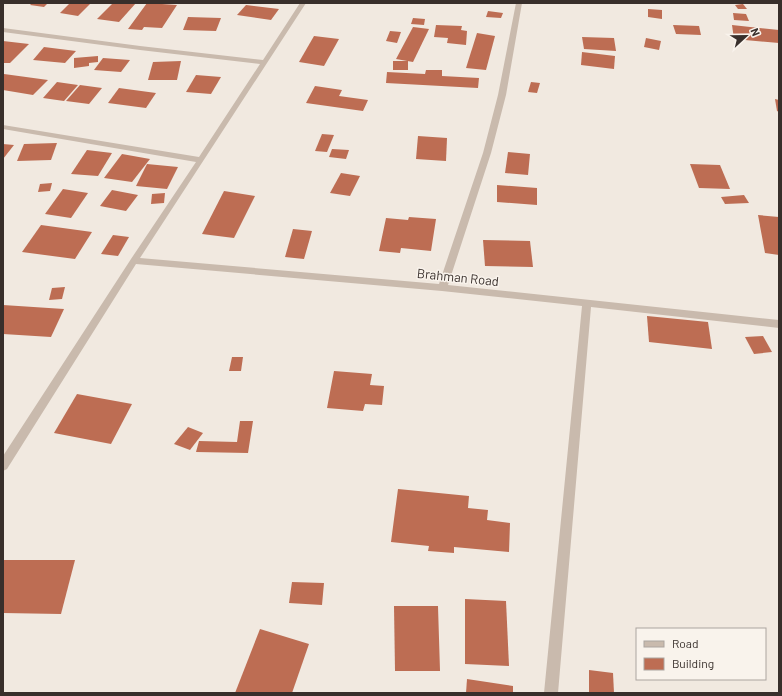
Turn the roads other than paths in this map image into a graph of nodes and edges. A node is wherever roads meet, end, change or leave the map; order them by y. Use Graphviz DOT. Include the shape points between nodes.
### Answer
graph roads {
  1 [pos="303,3"];
  2 [pos="518,3"];
  3 [pos="3,30"];
  4 [pos="265,62"];
  5 [pos="3,127"];
  6 [pos="201,160"];
  7 [pos="134,261"];
  8 [pos="442,288"];
  9 [pos="587,303"];
  10 [pos="779,324"];
  11 [pos="3,466"];
  12 [pos="551,693"];
  1 -- 4 [label="street"];
  2 -- 8 [label="street" via="502,94 489,146"];
  3 -- 4 [label="street"];
  4 -- 6 [label="street"];
  5 -- 6 [label="street"];
  6 -- 7 [label="street"];
  7 -- 8 [label="street, Brahman Road"];
  7 -- 11 [label="street"];
  8 -- 9 [label="street, Brahman Road"];
  9 -- 10 [label="street, Brahman Road"];
  9 -- 12 [label="street"];
}
